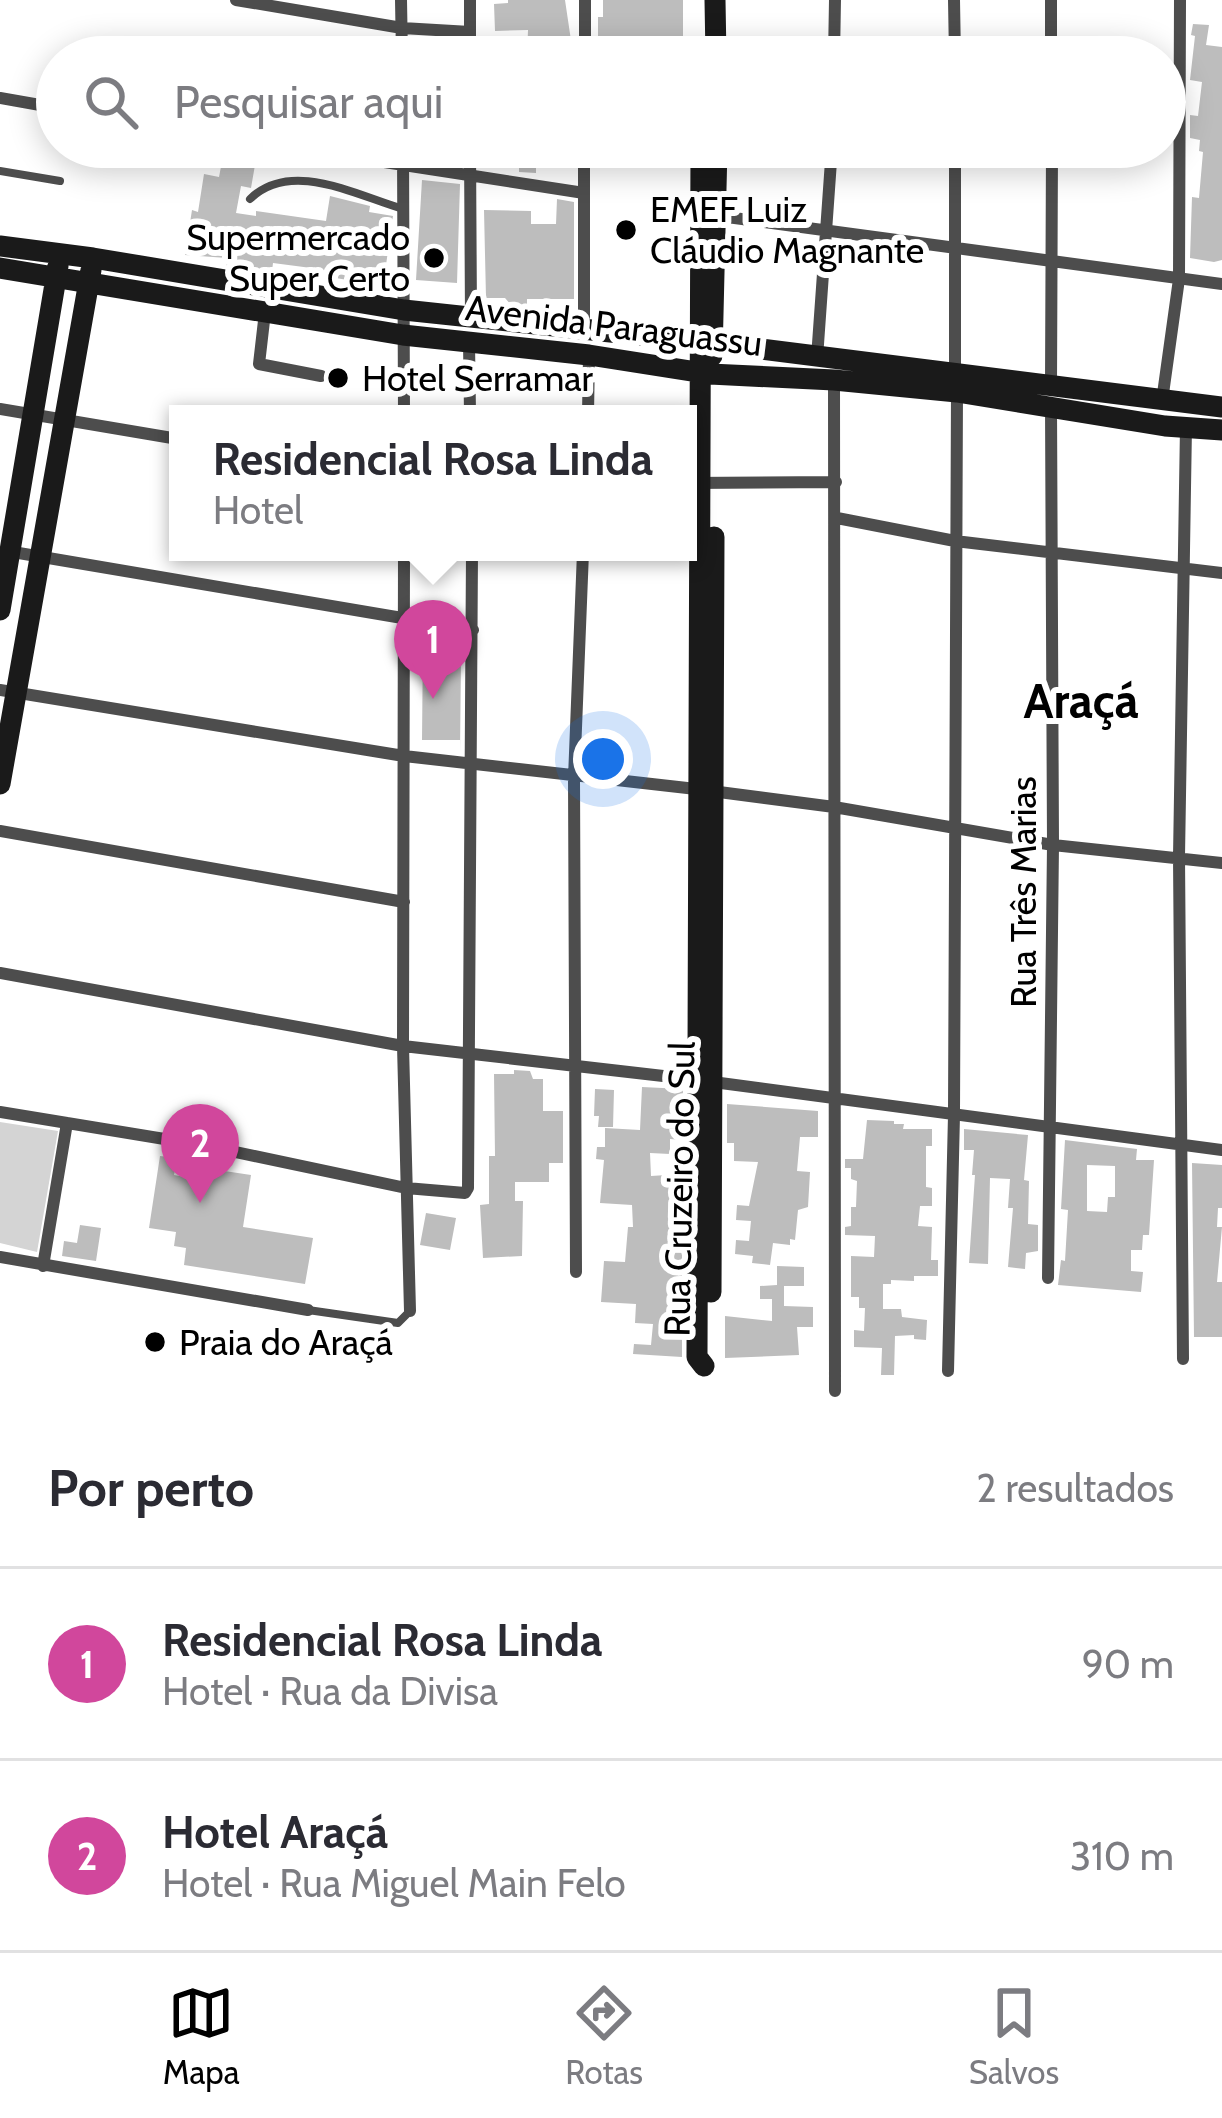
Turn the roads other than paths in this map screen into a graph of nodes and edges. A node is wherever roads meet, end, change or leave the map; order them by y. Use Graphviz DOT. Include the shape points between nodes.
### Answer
graph roads {
  1 [pos="236,0"];
  2 [pos="401,0"];
  3 [pos="470,0"];
  4 [pos="585,0"];
  5 [pos="701,0"];
  6 [pos="715,0"];
  7 [pos="835,0"];
  8 [pos="954,0"];
  9 [pos="1051,0"];
  10 [pos="1180,0"];
  11 [pos="402,28"];
  12 [pos="470,32"];
  13 [pos="402,36"];
  14 [pos="470,36"];
  15 [pos="585,36"];
  16 [pos="701,36"];
  17 [pos="716,36"];
  18 [pos="834,36"];
  19 [pos="955,36"];
  20 [pos="1051,36"];
  21 [pos="1180,36"];
  22 [pos="0,98"];
  23 [pos="36,104"];
  24 [pos="403,168"];
  25 [pos="416,168"];
  26 [pos="470,168"];
  27 [pos="584,168"];
  28 [pos="704,168"];
  29 [pos="832,168"];
  30 [pos="955,168"];
  31 [pos="1052,168"];
  32 [pos="1179,168"];
  33 [pos="0,170"];
  34 [pos="470,176"];
  35 [pos="59,181"];
  36 [pos="584,193"];
  37 [pos="250,199"];
  38 [pos="403,209"];
  39 [pos="710,215"];
  40 [pos="826,229"];
  41 [pos="0,246"];
  42 [pos="956,246"];
  43 [pos="60,253"];
  44 [pos="93,258"];
  45 [pos="1053,261"];
  46 [pos="0,268"];
  47 [pos="57,277"];
  48 [pos="1179,279"];
  49 [pos="88,283"];
  50 [pos="1222,284"];
  51 [pos="404,310"];
  52 [pos="265,312"];
  53 [pos="470,331"];
  54 [pos="584,331"];
  55 [pos="404,335"];
  56 [pos="706,343"];
  57 [pos="589,355"];
  58 [pos="817,358"];
  59 [pos="704,373"];
  60 [pos="321,376"];
  61 [pos="834,380"];
  62 [pos="956,383"];
  63 [pos="1051,397"];
  64 [pos="1162,402"];
  65 [pos="404,405"];
  66 [pos="470,405"];
  67 [pos="588,405"];
  68 [pos="1222,406"];
  69 [pos="0,409"];
  70 [pos="33,414"];
  71 [pos="63,420"];
  72 [pos="1186,427"];
  73 [pos="1222,430"];
  74 [pos="169,438"];
  75 [pos="836,482"];
  76 [pos="700,483"];
  77 [pos="837,518"];
  78 [pos="955,541"];
  79 [pos="5,551"];
  80 [pos="1052,551"];
  81 [pos="39,556"];
  82 [pos="404,561"];
  83 [pos="472,561"];
  84 [pos="583,561"];
  85 [pos="1182,567"];
  86 [pos="1222,573"];
  87 [pos="0,610"];
  88 [pos="404,618"];
  89 [pos="472,630"];
  90 [pos="8,691"];
  91 [pos="404,756"];
  92 [pos="470,764"];
  93 [pos="574,778"];
  94 [pos="0,784"];
  95 [pos="705,790"];
  96 [pos="834,807"];
  97 [pos="953,829"];
  98 [pos="0,831"];
  99 [pos="1053,845"];
  100 [pos="1179,857"];
  101 [pos="1222,863"];
  102 [pos="404,902"];
  103 [pos="0,973"];
  104 [pos="403,1046"];
  105 [pos="468,1054"];
  106 [pos="574,1068"];
  107 [pos="706,1081"];
  108 [pos="836,1099"];
  109 [pos="0,1112"];
  110 [pos="954,1115"];
  111 [pos="67,1123"];
  112 [pos="1052,1128"];
  113 [pos="1179,1144"];
  114 [pos="1222,1150"];
  115 [pos="406,1188"];
  116 [pos="0,1257"];
  117 [pos="43,1267"];
  118 [pos="576,1271"];
  119 [pos="704,1271"];
  120 [pos="1048,1278"];
  121 [pos="308,1310"];
  122 [pos="410,1311"];
  123 [pos="1183,1359"];
  124 [pos="948,1371"];
  125 [pos="836,1391"];
  1 -- 11 [label="street"];
  2 -- 11 [label="street"];
  3 -- 12 [label="street"];
  4 -- 15 [label="street"];
  5 -- 16 [label="main road"];
  6 -- 17 [label="main road"];
  7 -- 18 [label="street"];
  8 -- 19 [label="street"];
  9 -- 20 [label="street"];
  10 -- 21 [label="street"];
  11 -- 12 [label="street"];
  11 -- 13 [label="street"];
  12 -- 14 [label="street"];
  22 -- 23 [label="street"];
  24 -- 38 [label="street"];
  25 -- 34 [label="street"];
  26 -- 34 [label="street"];
  27 -- 36 [label="street"];
  28 -- 39 [label="main road, Rua Cruzeiro do Sul"];
  29 -- 40 [label="street"];
  30 -- 42 [label="street"];
  31 -- 45 [label="street, Rua Três Marias"];
  32 -- 48 [label="street"];
  33 -- 35 [label="lane"];
  34 -- 36 [label="street"];
  34 -- 53 [label="street"];
  36 -- 54 [label="street"];
  37 -- 38 [label="lane" via="278,180 306,180"];
  38 -- 51 [label="street"];
  39 -- 40 [label="street"];
  39 -- 56 [label="main road, Rua Cruzeiro do Sul"];
  40 -- 42 [label="street"];
  40 -- 58 [label="street"];
  41 -- 43 [label="main road, Avenida Paraguassu"];
  42 -- 45 [label="street"];
  42 -- 62 [label="street"];
  43 -- 44 [label="main road, Avenida Paraguassu"];
  43 -- 47 [label="main road"];
  44 -- 49 [label="main road"];
  44 -- 51 [label="main road, Avenida Paraguassu"];
  45 -- 48 [label="street"];
  45 -- 63 [label="street, Rua Três Marias"];
  46 -- 47 [label="main road, Avenida Paraguassu"];
  47 -- 49 [label="main road, Avenida Paraguassu"];
  47 -- 70 [label="main road"];
  48 -- 50 [label="street"];
  48 -- 64 [label="street"];
  49 -- 52 [label="main road, Avenida Paraguassu"];
  49 -- 71 [label="main road"];
  51 -- 53 [label="main road, Avenida Paraguassu"];
  51 -- 55 [label="street"];
  52 -- 55 [label="main road, Avenida Paraguassu"];
  52 -- 60 [label="street" via="260,364"];
  53 -- 54 [label="main road, Avenida Paraguassu"];
  53 -- 55 [label="main road, Avenida Paraguassu"];
  53 -- 57 [label="main road, Avenida Paraguassu"];
  53 -- 66 [label="street"];
  54 -- 56 [label="main road, Avenida Paraguassu"];
  55 -- 65 [label="street"];
  56 -- 58 [label="main road, Avenida Paraguassu"];
  56 -- 59 [label="main road, Rua Cruzeiro do Sul"];
  57 -- 59 [label="main road, Avenida Paraguassu"];
  57 -- 67 [label="street"];
  58 -- 62 [label="main road, Avenida Paraguassu"];
  59 -- 61 [label="main road, Avenida Paraguassu"];
  59 -- 76 [label="main road, Rua Cruzeiro do Sul"];
  61 -- 62 [label="main road, Avenida Paraguassu"];
  61 -- 75 [label="street"];
  62 -- 63 [label="main road, Avenida Paraguassu"];
  62 -- 78 [label="street"];
  63 -- 64 [label="main road, Avenida Paraguassu"];
  63 -- 72 [label="main road, Avenida Paraguassu"];
  63 -- 80 [label="street, Rua Três Marias"];
  64 -- 68 [label="main road, Avenida Paraguassu"];
  69 -- 70 [label="street"];
  70 -- 71 [label="street"];
  70 -- 79 [label="main road"];
  71 -- 74 [label="street"];
  71 -- 81 [label="main road"];
  72 -- 73 [label="main road, Avenida Paraguassu"];
  72 -- 85 [label="street"];
  75 -- 76 [label="street"];
  75 -- 77 [label="street"];
  76 -- 95 [label="main road, Rua Cruzeiro do Sul"];
  77 -- 78 [label="street"];
  77 -- 96 [label="street"];
  78 -- 80 [label="street"];
  78 -- 97 [label="street"];
  79 -- 81 [label="street"];
  79 -- 87 [label="main road"];
  80 -- 85 [label="street"];
  80 -- 99 [label="street, Rua Três Marias"];
  81 -- 88 [label="street"];
  81 -- 90 [label="main road"];
  82 -- 88 [label="street"];
  83 -- 89 [label="street"];
  84 -- 93 [label="street"];
  85 -- 86 [label="street"];
  85 -- 100 [label="street"];
  88 -- 89 [label="street"];
  88 -- 91 [label="street"];
  89 -- 92 [label="street"];
  90 -- 91 [label="street"];
  90 -- 94 [label="main road"];
  91 -- 92 [label="street"];
  91 -- 102 [label="street"];
  92 -- 93 [label="street"];
  92 -- 105 [label="street"];
  93 -- 95 [label="street"];
  93 -- 106 [label="street"];
  95 -- 96 [label="street"];
  95 -- 107 [label="main road, Rua Cruzeiro do Sul"];
  96 -- 97 [label="street"];
  96 -- 108 [label="street"];
  97 -- 99 [label="street"];
  97 -- 110 [label="street"];
  98 -- 102 [label="street"];
  99 -- 100 [label="street"];
  99 -- 112 [label="street, Rua Três Marias"];
  100 -- 101 [label="street"];
  100 -- 113 [label="street"];
  102 -- 104 [label="street"];
  103 -- 104 [label="street"];
  104 -- 105 [label="street"];
  104 -- 115 [label="street"];
  105 -- 106 [label="street"];
  105 -- 115 [label="street" via="469,1188 460,1195"];
  106 -- 107 [label="street"];
  106 -- 118 [label="street"];
  107 -- 108 [label="street"];
  107 -- 119 [label="main road, Rua Cruzeiro do Sul"];
  108 -- 110 [label="street"];
  108 -- 125 [label="street"];
  109 -- 111 [label="street"];
  110 -- 112 [label="street"];
  110 -- 124 [label="street"];
  111 -- 115 [label="street"];
  111 -- 117 [label="street"];
  112 -- 113 [label="street"];
  112 -- 120 [label="street, Rua Três Marias"];
  113 -- 114 [label="street"];
  113 -- 123 [label="street"];
  115 -- 122 [label="street"];
  116 -- 117 [label="street"];
  117 -- 121 [label="street"];
  121 -- 122 [label="lane" via="398,1323"];
}
